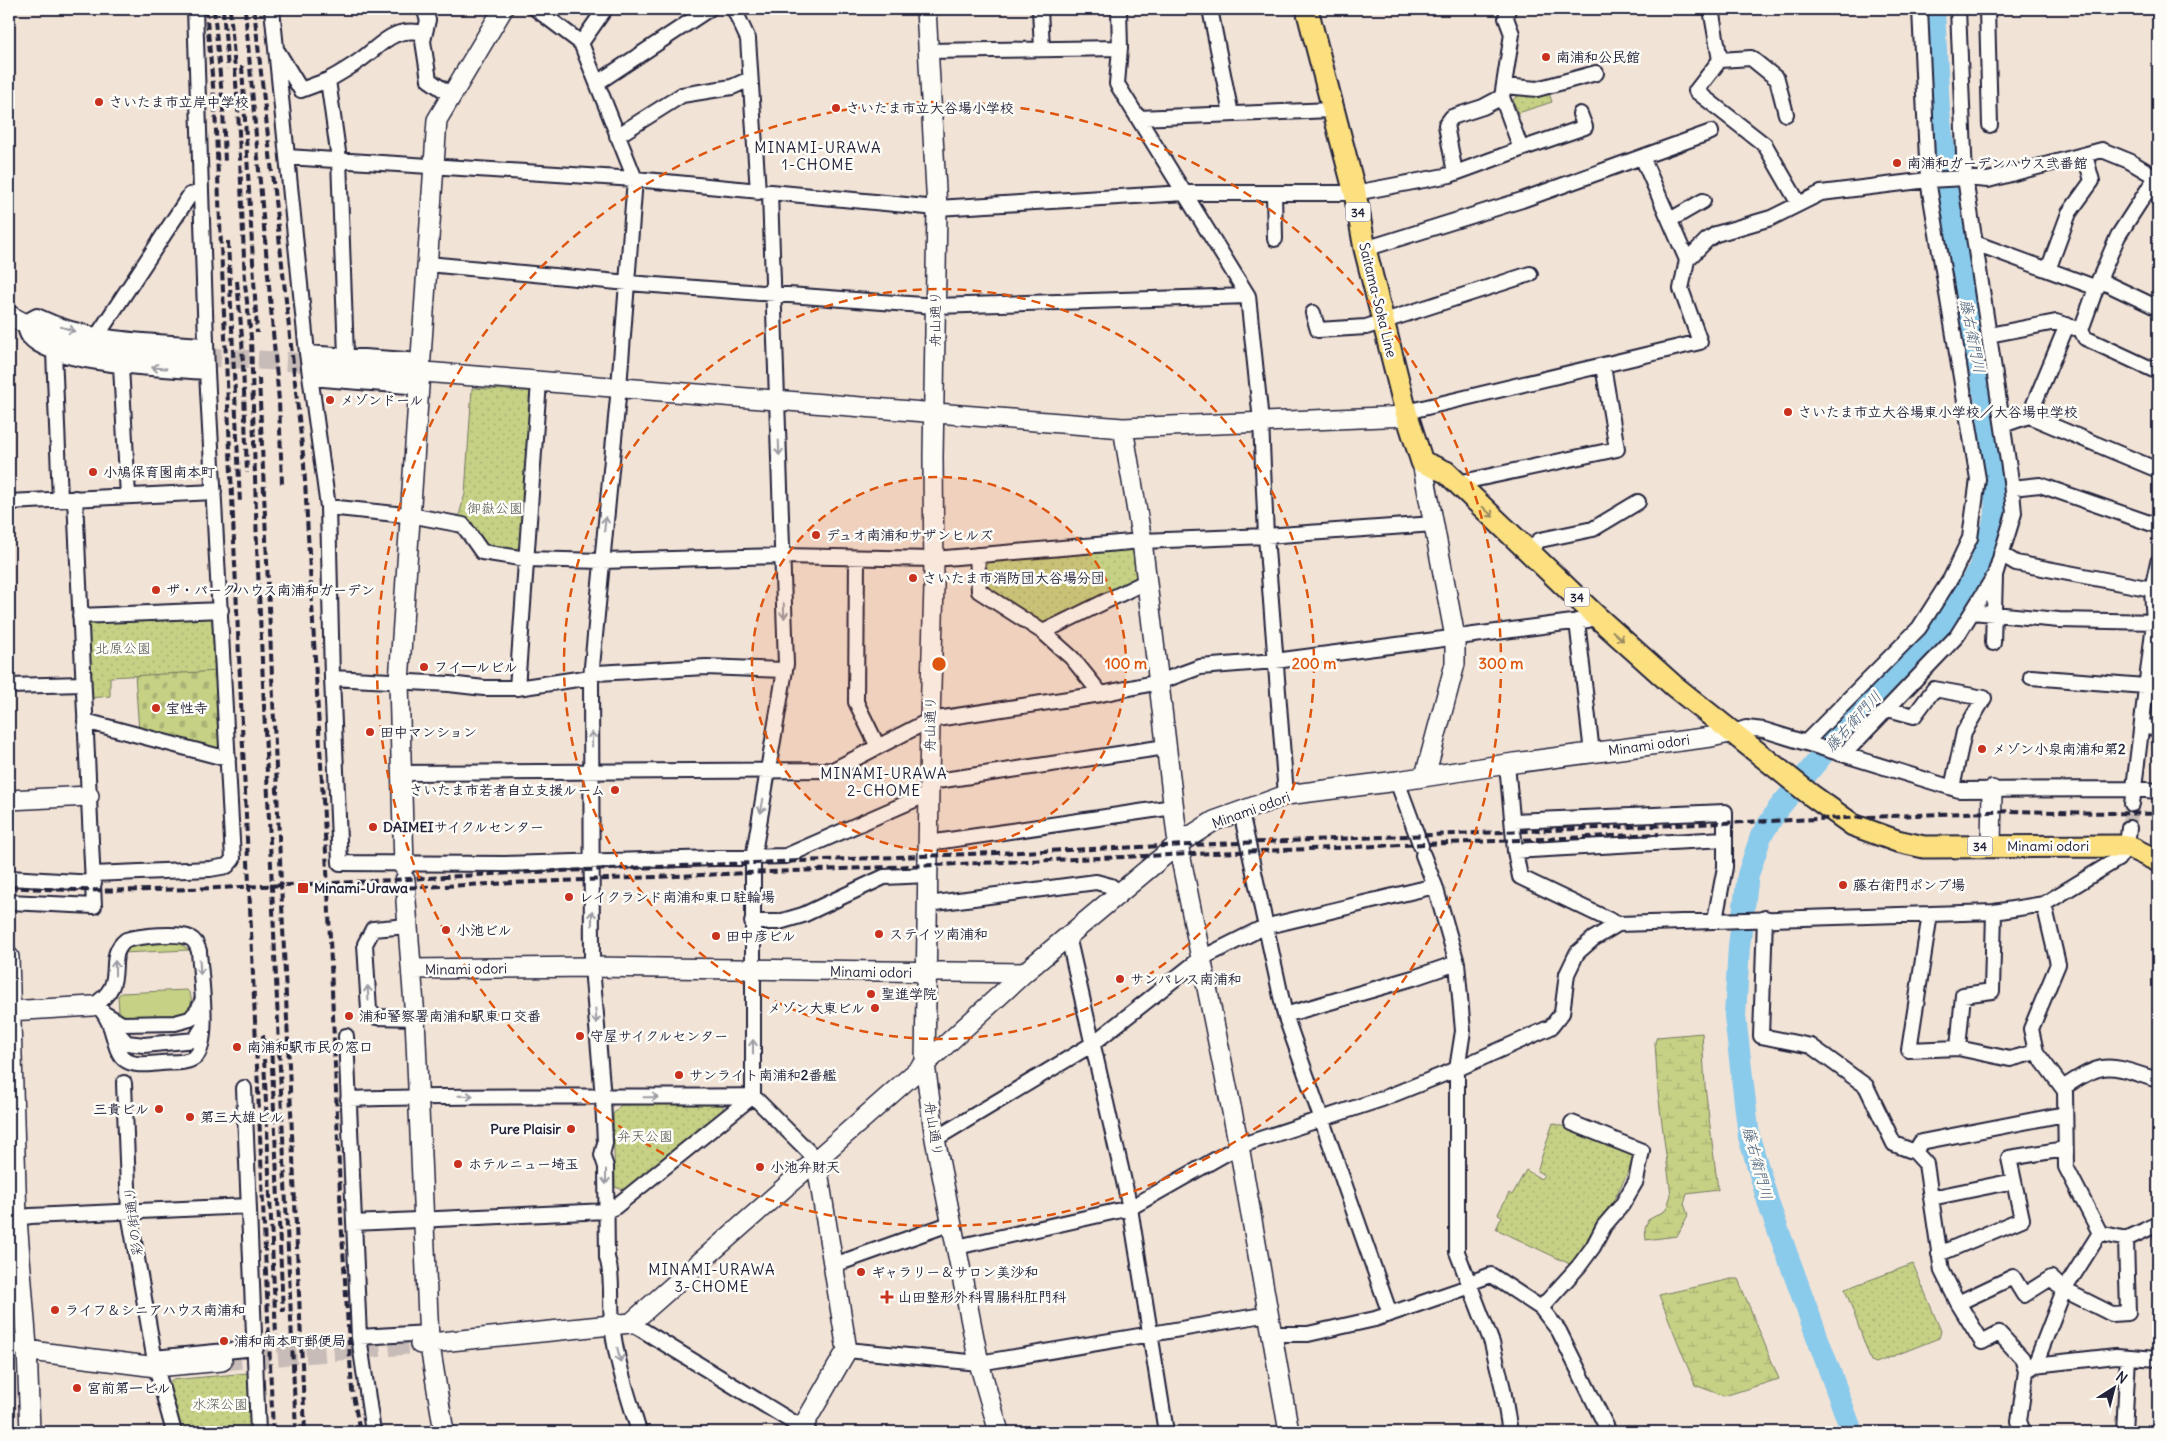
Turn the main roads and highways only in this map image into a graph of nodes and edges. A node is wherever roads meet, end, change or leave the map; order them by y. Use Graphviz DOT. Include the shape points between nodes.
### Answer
graph roads {
  1 [pos="1307,9"];
  2 [pos="1734,732"];
  3 [pos="2158,861"];
  1 -- 2 [label="main road, Saitama-Soka Line / 34, one-way" via="1355,192 1383,321 1422,462 1446,472 1458,483 1528,550 1586,618"];
  2 -- 3 [label="main road, Minami odori / 34" via="1811,795 1853,824 1897,841 1924,847 1990,846 2128,837"];
}
